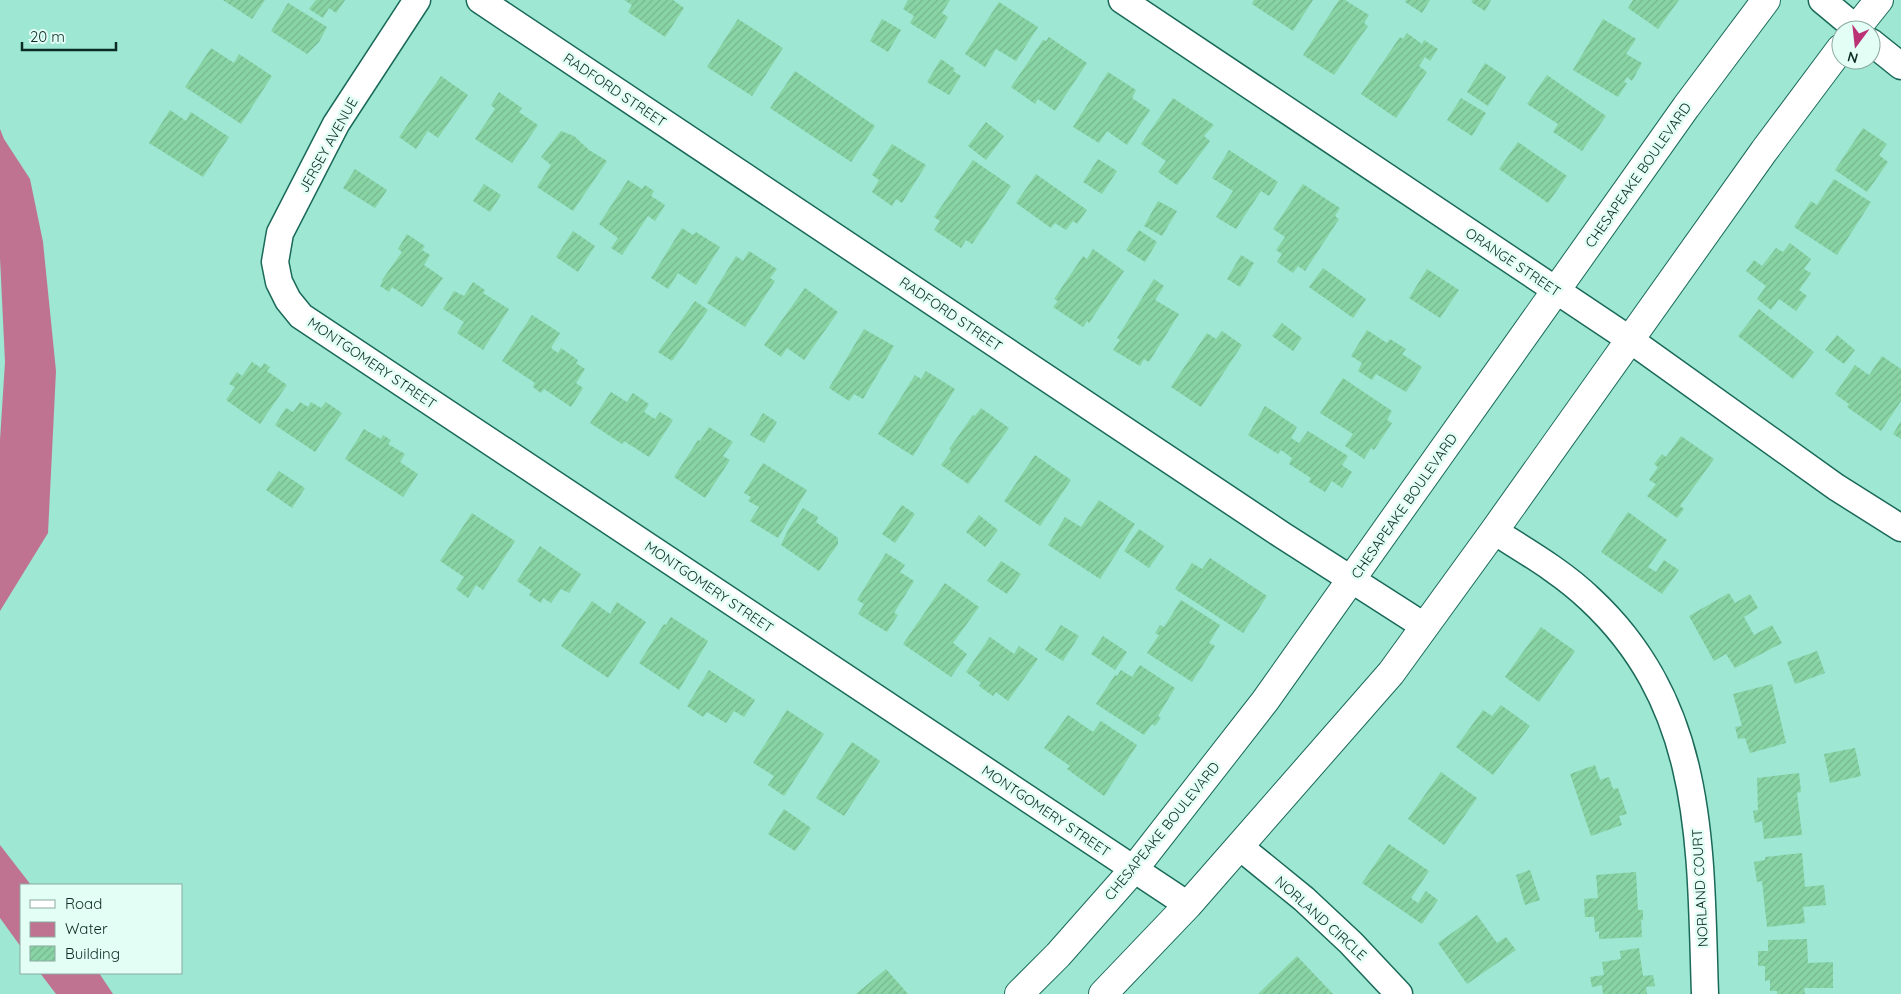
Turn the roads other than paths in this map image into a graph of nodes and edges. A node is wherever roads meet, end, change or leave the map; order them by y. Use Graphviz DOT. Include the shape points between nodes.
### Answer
graph roads {
  1 [pos="417,0"];
  2 [pos="480,0"];
  3 [pos="1122,0"];
  4 [pos="1766,0"];
  5 [pos="1822,0"];
  6 [pos="1879,0"];
  7 [pos="1841,20"];
  8 [pos="1866,20"];
  9 [pos="1881,53"];
  10 [pos="1901,66"];
  11 [pos="1831,67"];
  12 [pos="1556,290"];
  13 [pos="288,300"];
  14 [pos="1629,340"];
  15 [pos="1901,528"];
  16 [pos="1494,531"];
  17 [pos="1352,580"];
  18 [pos="1424,626"];
  19 [pos="1240,847"];
  20 [pos="1134,870"];
  21 [pos="1188,905"];
  22 [pos="1019,994"];
  23 [pos="1103,994"];
  24 [pos="1399,994"];
  25 [pos="1705,994"];
  1 -- 13 [label="street, JERSEY AVENUE" via="336,124 280,233 276,262 279,282"];
  2 -- 17 [label="street, RADFORD STREET"];
  3 -- 12 [label="street, ORANGE STREET"];
  4 -- 12 [label="main road, CHESAPEAKE BOULEVARD"];
  5 -- 7 [label="street"];
  6 -- 8 [label="main road"];
  9 -- 10 [label="street"];
  11 -- 14 [label="main road" via="1764,151"];
  12 -- 14 [label="street, ORANGE STREET"];
  12 -- 17 [label="main road, CHESAPEAKE BOULEVARD"];
  13 -- 20 [label="street, MONTGOMERY STREET" via="301,316"];
  14 -- 15 [label="street, ORANGE STREET" via="1836,487"];
  14 -- 16 [label="main road"];
  16 -- 18 [label="main road"];
  16 -- 25 [label="street, NORLAND COURT" via="1559,573 1590,599 1625,636 1653,679 1675,726 1692,790 1701,855"];
  17 -- 18 [label="street, RADFORD STREET"];
  17 -- 20 [label="main road, CHESAPEAKE BOULEVARD" via="1266,701"];
  18 -- 19 [label="main road" via="1391,673"];
  19 -- 21 [label="main road"];
  19 -- 24 [label="street, NORLAND CIRCLE" via="1351,942"];
  20 -- 21 [label="street"];
  20 -- 22 [label="main road, CHESAPEAKE BOULEVARD"];
  21 -- 23 [label="main road"];
}
